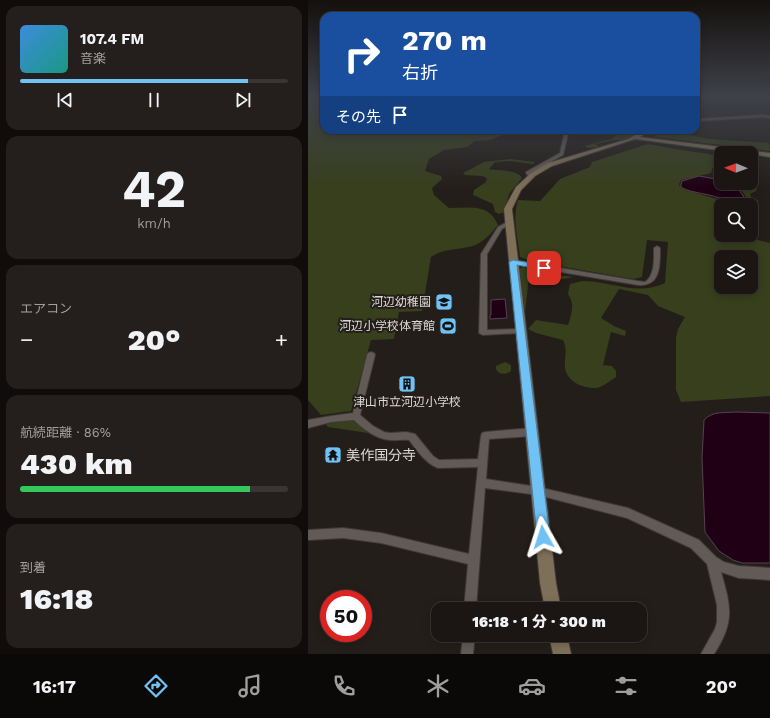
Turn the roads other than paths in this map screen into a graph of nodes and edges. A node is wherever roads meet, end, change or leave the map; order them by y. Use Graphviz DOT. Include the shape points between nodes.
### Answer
graph roads {
  1 [pos="566,134"];
  2 [pos="642,134"];
  3 [pos="636,138"];
  4 [pos="770,155"];
  5 [pos="531,176"];
  6 [pos="509,223"];
  7 [pos="658,248"];
  8 [pos="513,262"];
  9 [pos="520,331"];
  10 [pos="371,355"];
  11 [pos="356,416"];
  12 [pos="308,424"];
  13 [pos="532,432"];
  14 [pos="483,463"];
  15 [pos="481,483"];
  16 [pos="538,490"];
  17 [pos="308,535"];
  18 [pos="474,560"];
  19 [pos="712,561"];
  20 [pos="770,574"];
  21 [pos="471,602"];
  22 [pos="552,602"];
  23 [pos="468,642"];
  24 [pos="559,642"];
  25 [pos="467,654"];
  26 [pos="562,654"];
  27 [pos="707,654"];
  1 -- 5 [label="street" via="562,154 528,173"];
  2 -- 3 [label="main road"];
  3 -- 4 [label="main road"];
  3 -- 5 [label="main road" via="571,156"];
  5 -- 6 [label="main road" via="512,200 508,209"];
  6 -- 8 [label="main road"];
  6 -- 9 [label="street" via="500,228 484,254 482,333"];
  7 -- 8 [label="street" via="654,278 646,284"];
  8 -- 9 [label="main road"];
  9 -- 13 [label="main road"];
  10 -- 11 [label="street"];
  11 -- 12 [label="street"];
  11 -- 14 [label="street" via="364,424 388,436 410,436 432,461 438,464"];
  13 -- 14 [label="street" via="485,436"];
  13 -- 16 [label="main road"];
  14 -- 15 [label="street"];
  15 -- 16 [label="street"];
  15 -- 18 [label="street"];
  16 -- 19 [label="street" via="628,513 695,544"];
  16 -- 22 [label="main road"];
  17 -- 18 [label="street" via="343,534 381,538"];
  18 -- 21 [label="street"];
  19 -- 20 [label="street" via="734,571"];
  19 -- 27 [label="street" via="722,603 723,620 721,630"];
  23 -- 25 [label="street"];
  24 -- 26 [label="main road"];
}
